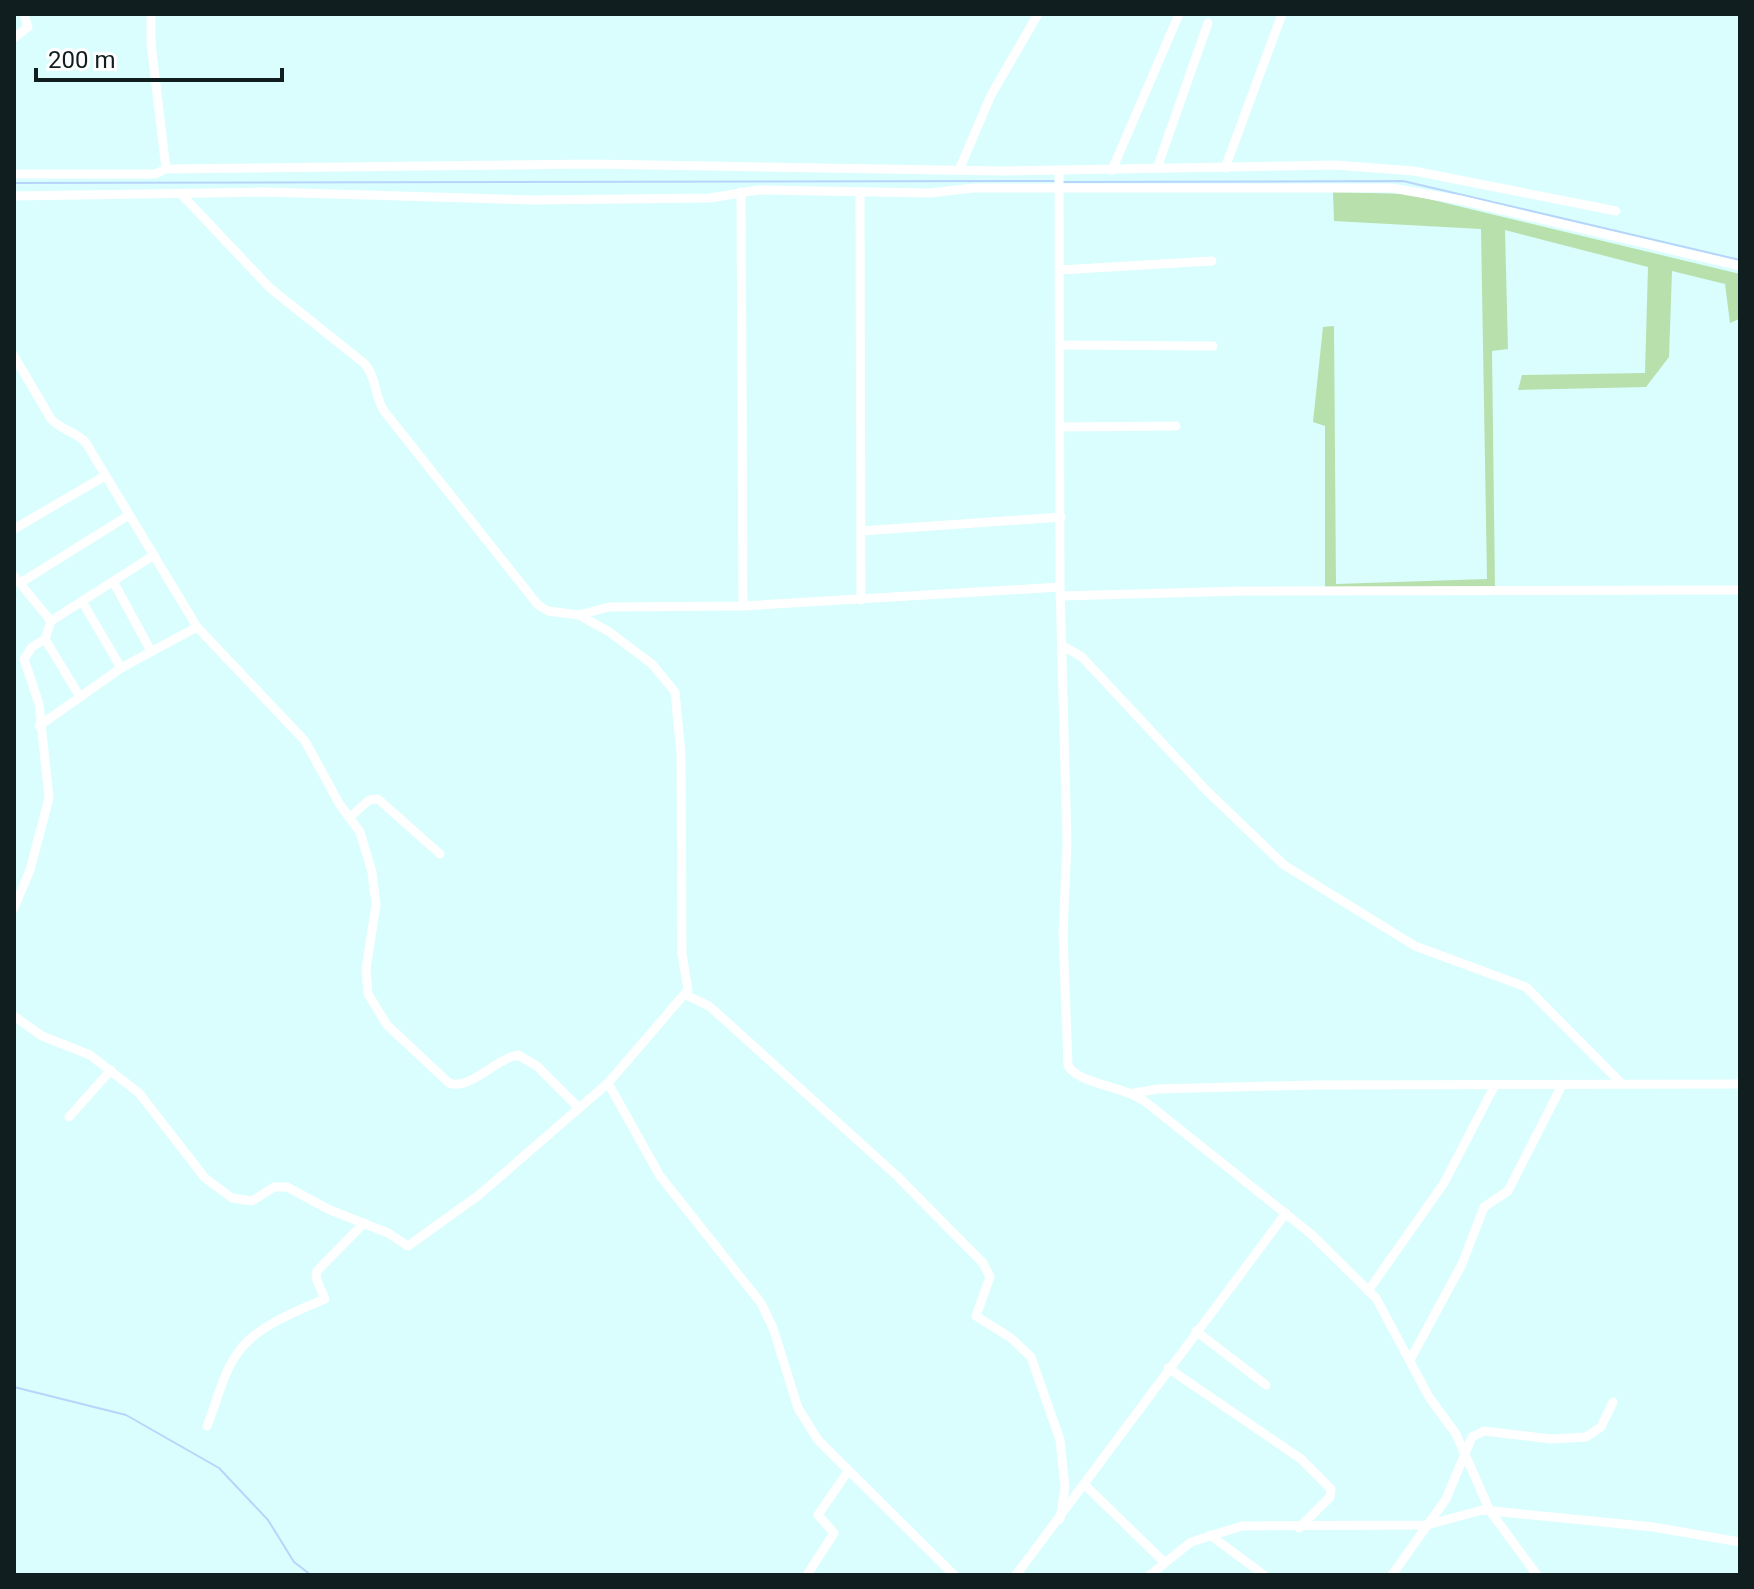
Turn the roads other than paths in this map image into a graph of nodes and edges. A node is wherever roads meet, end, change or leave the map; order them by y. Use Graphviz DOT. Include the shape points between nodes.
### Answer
graph roads {
  1 [pos="24,14"];
  2 [pos="151,14"];
  3 [pos="1038,14"];
  4 [pos="1179,14"];
  5 [pos="1282,14"];
  6 [pos="1208,23"];
  7 [pos="14,38"];
  8 [pos="1157,168"];
  9 [pos="1225,168"];
  10 [pos="166,169"];
  11 [pos="959,170"];
  12 [pos="1112,170"];
  13 [pos="14,174"];
  14 [pos="1058,179"];
  15 [pos="741,192"];
  16 [pos="860,192"];
  17 [pos="182,195"];
  18 [pos="14,196"];
  19 [pos="1616,211"];
  20 [pos="1212,261"];
  21 [pos="1740,266"];
  22 [pos="1060,270"];
  23 [pos="1060,345"];
  24 [pos="1213,346"];
  25 [pos="14,356"];
  26 [pos="1176,426"];
  27 [pos="1060,427"];
  28 [pos="105,476"];
  29 [pos="129,515"];
  30 [pos="1061,517"];
  31 [pos="14,529"];
  32 [pos="861,531"];
  33 [pos="154,555"];
  34 [pos="17,579"];
  35 [pos="114,583"];
  36 [pos="1740,590"];
  37 [pos="1061,591"];
  38 [pos="861,600"];
  39 [pos="83,603"];
  40 [pos="743,606"];
  41 [pos="579,615"];
  42 [pos="51,621"];
  43 [pos="197,627"];
  44 [pos="45,639"];
  45 [pos="1063,646"];
  46 [pos="151,651"];
  47 [pos="121,668"];
  48 [pos="80,697"];
  49 [pos="39,726"];
  50 [pos="349,818"];
  51 [pos="440,854"];
  52 [pos="14,908"];
  53 [pos="686,995"];
  54 [pos="14,1016"];
  55 [pos="111,1070"];
  56 [pos="608,1083"];
  57 [pos="1622,1084"];
  58 [pos="1740,1084"];
  59 [pos="1495,1085"];
  60 [pos="1562,1085"];
  61 [pos="1134,1093"];
  62 [pos="578,1107"];
  63 [pos="69,1117"];
  64 [pos="1286,1213"];
  65 [pos="364,1223"];
  66 [pos="1368,1291"];
  67 [pos="1196,1331"];
  68 [pos="1410,1360"];
  69 [pos="1168,1368"];
  70 [pos="1266,1385"];
  71 [pos="1613,1402"];
  72 [pos="207,1426"];
  73 [pos="1465,1455"];
  74 [pos="848,1471"];
  75 [pos="1084,1484"];
  76 [pos="1490,1511"];
  77 [pos="1060,1519"];
  78 [pos="1427,1525"];
  79 [pos="1299,1528"];
  80 [pos="1210,1535"];
  81 [pos="1740,1542"];
  82 [pos="1164,1562"];
  83 [pos="807,1575"];
  84 [pos="954,1575"];
  85 [pos="1016,1575"];
  86 [pos="1150,1575"];
  87 [pos="1264,1575"];
  88 [pos="1392,1575"];
  89 [pos="1537,1575"];
  1 -- 7 [label="street" via="28,27"];
  2 -- 10 [label="street"];
  3 -- 11 [label="street" via="991,95"];
  4 -- 12 [label="street"];
  5 -- 9 [label="street"];
  6 -- 8 [label="street"];
  8 -- 9 [label="street"];
  8 -- 12 [label="street"];
  9 -- 19 [label="street" via="1387,167"];
  10 -- 11 [label="street" via="593,164"];
  10 -- 13 [label="street" via="155,174"];
  11 -- 14 [label="street"];
  12 -- 14 [label="street"];
  14 -- 16 [label="street"];
  14 -- 21 [label="street" via="1392,188"];
  14 -- 22 [label="street"];
  15 -- 16 [label="street"];
  15 -- 17 [label="street" via="710,198 533,200 411,194"];
  15 -- 40 [label="street"];
  16 -- 32 [label="street"];
  17 -- 18 [label="street"];
  17 -- 41 [label="street" via="270,288 365,364 376,380 376,397 384,411 538,605"];
  20 -- 22 [label="street"];
  22 -- 23 [label="street"];
  23 -- 24 [label="street"];
  23 -- 27 [label="street"];
  25 -- 28 [label="street" via="51,419 83,439"];
  26 -- 27 [label="street"];
  27 -- 30 [label="street"];
  28 -- 29 [label="street"];
  28 -- 31 [label="street"];
  29 -- 33 [label="street"];
  29 -- 34 [label="street"];
  30 -- 32 [label="street"];
  30 -- 37 [label="street"];
  32 -- 38 [label="street"];
  33 -- 35 [label="street"];
  33 -- 43 [label="street"];
  34 -- 42 [label="street"];
  35 -- 39 [label="street"];
  35 -- 46 [label="street"];
  36 -- 37 [label="street"];
  37 -- 38 [label="street"];
  37 -- 45 [label="street"];
  38 -- 40 [label="street"];
  39 -- 42 [label="street"];
  39 -- 47 [label="street"];
  40 -- 41 [label="street" via="609,607"];
  41 -- 53 [label="street" via="635,649 675,692"];
  42 -- 44 [label="street"];
  43 -- 46 [label="street"];
  43 -- 50 [label="street" via="305,741"];
  44 -- 48 [label="street"];
  44 -- 49 [label="street" via="24,659 39,704"];
  45 -- 57 [label="street" via="1082,657 1279,861 1410,944 1526,987"];
  45 -- 61 [label="street" via="1067,1059 1075,1076"];
  46 -- 47 [label="street"];
  47 -- 48 [label="street"];
  48 -- 49 [label="street"];
  49 -- 52 [label="street" via="48,807"];
  50 -- 51 [label="street" via="369,800 378,799"];
  50 -- 62 [label="street" via="360,832 372,872 376,905 366,981 381,1018 449,1083 463,1083 518,1055 537,1066"];
  53 -- 56 [label="street"];
  53 -- 77 [label="street" via="709,1006 897,1176 983,1263 990,1277 976,1316 1031,1357 1060,1440 1065,1487"];
  54 -- 55 [label="street"];
  55 -- 63 [label="street"];
  55 -- 65 [label="street" via="158,1113 205,1178 232,1198 252,1201 282,1186"];
  56 -- 62 [label="street"];
  56 -- 74 [label="street" via="666,1184 761,1303 798,1408 818,1440"];
  57 -- 58 [label="street"];
  57 -- 60 [label="street"];
  59 -- 60 [label="street"];
  59 -- 61 [label="street"];
  59 -- 66 [label="street" via="1444,1183"];
  60 -- 68 [label="street" via="1508,1191 1484,1207 1462,1264"];
  61 -- 64 [label="street"];
  62 -- 65 [label="street" via="479,1195 410,1246"];
  64 -- 66 [label="street"];
  64 -- 67 [label="street"];
  65 -- 72 [label="street" via="317,1271 325,1299 241,1347"];
  66 -- 68 [label="street"];
  67 -- 69 [label="street"];
  67 -- 70 [label="street"];
  68 -- 73 [label="street"];
  69 -- 75 [label="street"];
  69 -- 79 [label="street" via="1326,1481 1330,1497"];
  71 -- 73 [label="street" via="1601,1427 1586,1437 1484,1431 1472,1437"];
  73 -- 76 [label="street"];
  73 -- 78 [label="street" via="1446,1499"];
  74 -- 83 [label="street" via="818,1515 834,1533"];
  74 -- 84 [label="street"];
  75 -- 77 [label="street"];
  75 -- 82 [label="street"];
  76 -- 78 [label="street" via="1462,1513"];
  76 -- 81 [label="street" via="1653,1527"];
  76 -- 89 [label="street"];
  77 -- 85 [label="street"];
  78 -- 79 [label="street"];
  78 -- 88 [label="street"];
  79 -- 80 [label="street" via="1250,1525"];
  80 -- 82 [label="street"];
  80 -- 87 [label="street"];
  82 -- 86 [label="street"];
}
